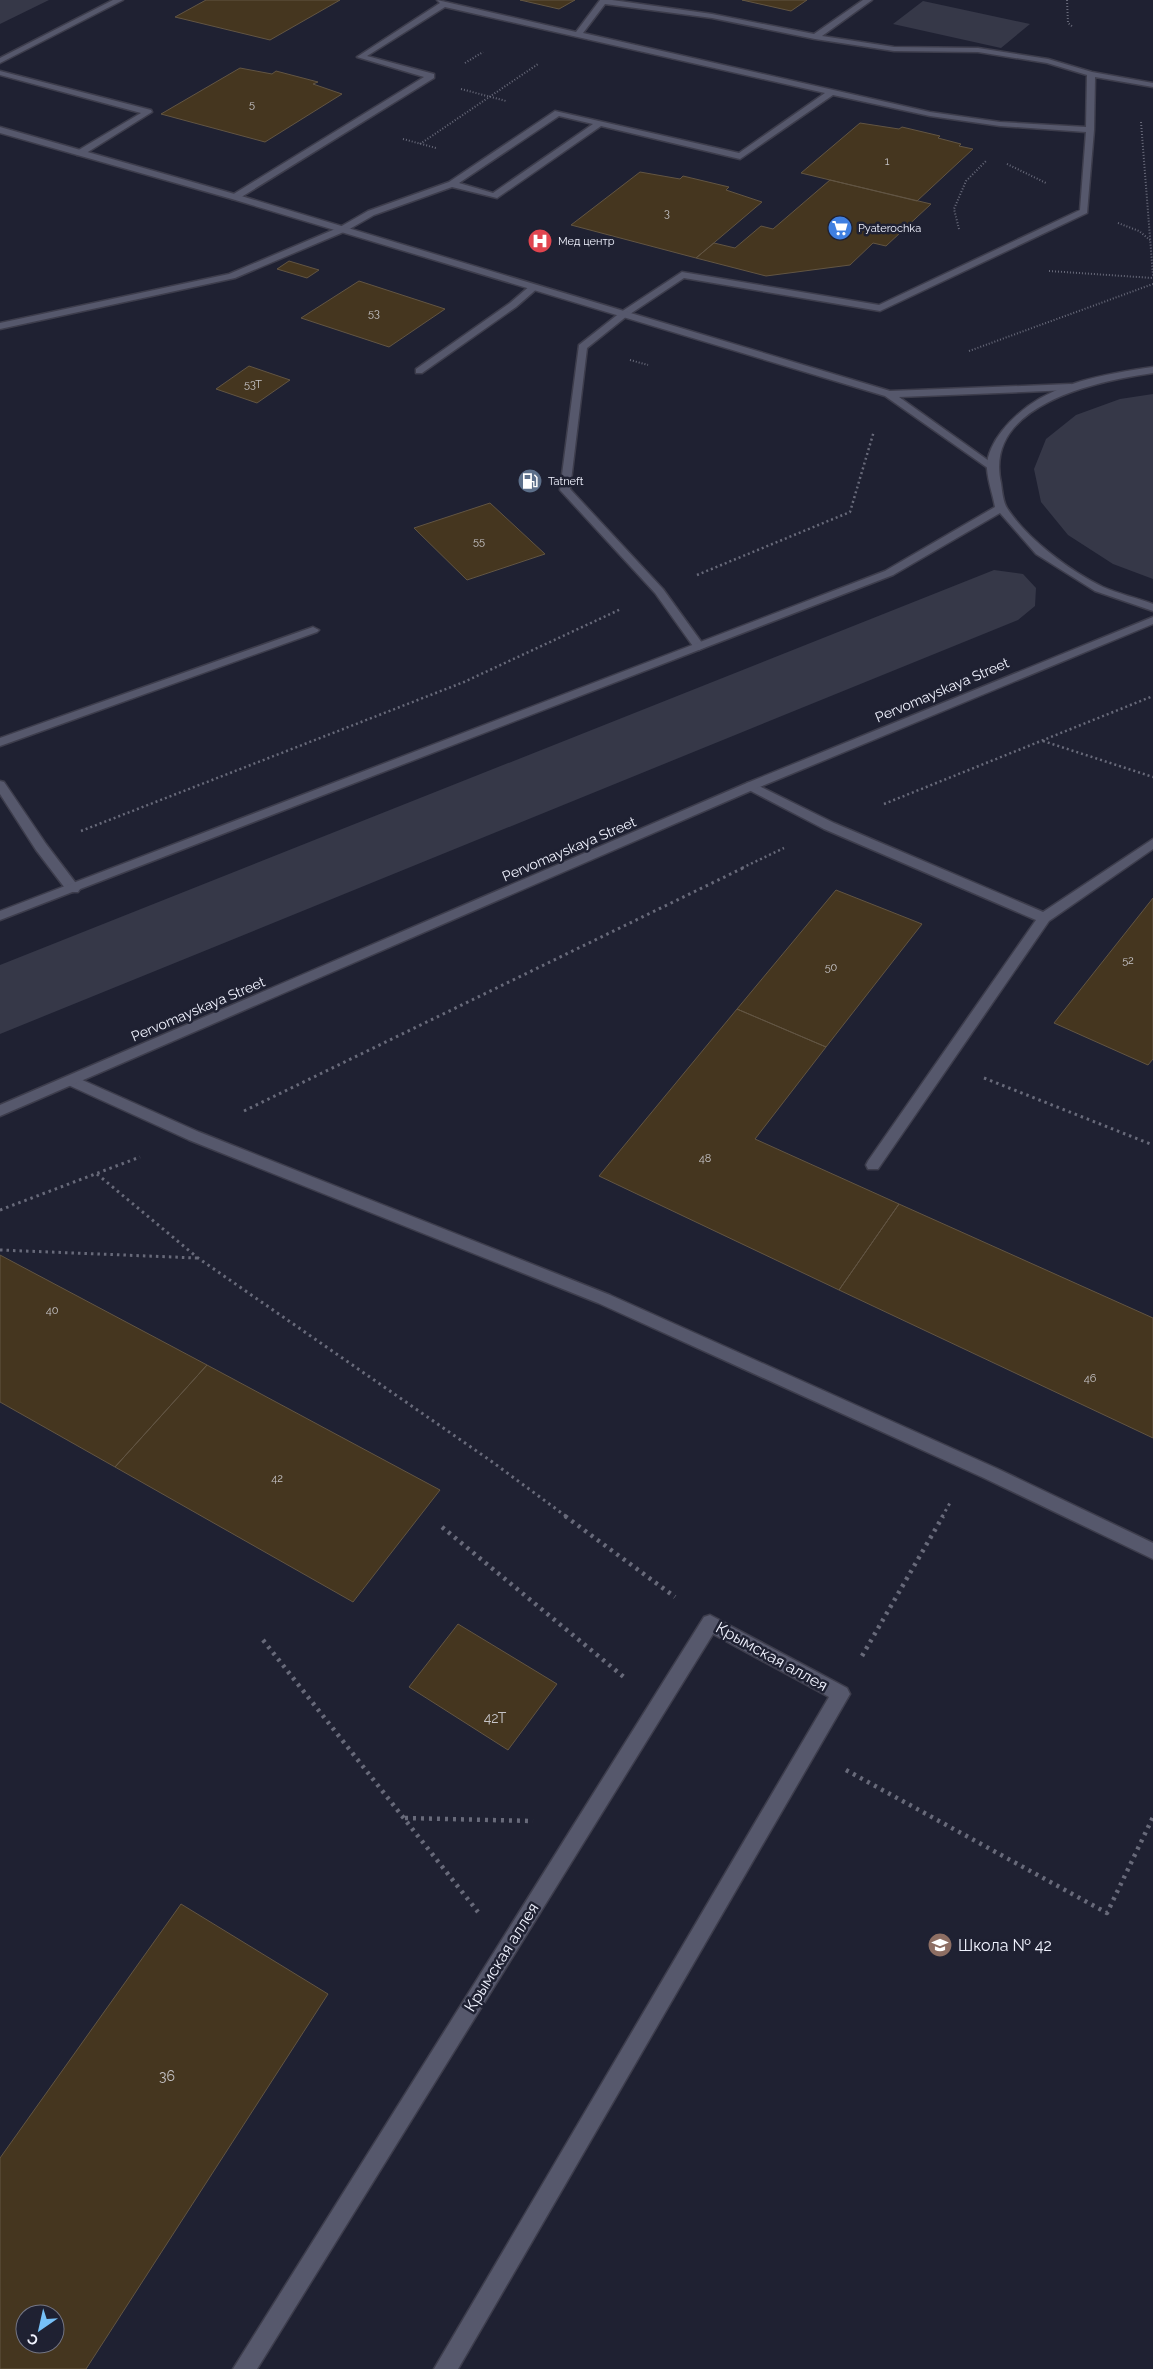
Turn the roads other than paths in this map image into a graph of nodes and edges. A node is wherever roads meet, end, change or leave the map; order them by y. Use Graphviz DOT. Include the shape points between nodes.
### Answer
graph roads {
  1 [pos="119,0"];
  2 [pos="868,0"];
  3 [pos="443,2"];
  4 [pos="578,34"];
  5 [pos="815,37"];
  6 [pos="0,61"];
  7 [pos="0,73"];
  8 [pos="1091,74"];
  9 [pos="1153,85"];
  10 [pos="833,91"];
  11 [pos="600,123"];
  12 [pos="0,130"];
  13 [pos="1090,130"];
  14 [pos="80,153"];
  15 [pos="452,184"];
  16 [pos="235,197"];
  17 [pos="343,230"];
  18 [pos="534,287"];
  19 [pos="624,314"];
  20 [pos="0,326"];
  21 [pos="1153,370"];
  22 [pos="420,371"];
  23 [pos="1071,387"];
  24 [pos="889,394"];
  25 [pos="992,468"];
  26 [pos="1001,508"];
  27 [pos="1153,608"];
  28 [pos="1153,620"];
  29 [pos="313,630"];
  30 [pos="699,647"];
  31 [pos="0,742"];
  32 [pos="0,784"];
  33 [pos="751,786"];
  34 [pos="1153,844"];
  35 [pos="73,889"];
  36 [pos="0,916"];
  37 [pos="1044,918"];
  38 [pos="71,1080"];
  39 [pos="0,1111"];
  40 [pos="872,1165"];
  41 [pos="1153,1551"];
  42 [pos="244,2369"];
  43 [pos="445,2369"];
  1 -- 6 [label="main road"];
  2 -- 5 [label="main road"];
  3 -- 4 [label="main road"];
  3 -- 16 [label="main road" via="361,56 431,76"];
  4 -- 5 [label="main road" via="603,2 712,16"];
  4 -- 10 [label="main road"];
  5 -- 8 [label="main road" via="894,48 978,50 1048,61"];
  7 -- 14 [label="main road" via="148,112"];
  8 -- 9 [label="main road"];
  8 -- 13 [label="main road"];
  10 -- 11 [label="main road" via="740,156"];
  10 -- 13 [label="main road" via="930,114"];
  11 -- 15 [label="main road" via="558,112"];
  11 -- 15 [label="main road" via="494,196"];
  12 -- 14 [label="main road"];
  13 -- 19 [label="main road" via="1084,211 880,308 682,274"];
  14 -- 16 [label="main road"];
  15 -- 17 [label="main road" via="371,213"];
  16 -- 17 [label="main road"];
  17 -- 18 [label="main road"];
  17 -- 20 [label="main road" via="232,276"];
  18 -- 19 [label="main road"];
  18 -- 22 [label="main road"];
  19 -- 24 [label="main road"];
  19 -- 30 [label="main road" via="582,347 565,490 660,591"];
  21 -- 23 [label="main road" via="1111,376"];
  23 -- 24 [label="main road"];
  23 -- 25 [label="main road" via="1039,402 1015,421 998,443"];
  24 -- 25 [label="main road"];
  25 -- 26 [label="main road"];
  26 -- 27 [label="main road" via="1040,552 1099,588"];
  26 -- 30 [label="main road" via="889,573"];
  28 -- 33 [label="main road, Pervomayskaya Street"];
  29 -- 31 [label="main road"];
  30 -- 35 [label="main road"];
  32 -- 35 [label="main road"];
  33 -- 37 [label="main road" via="829,826"];
  33 -- 38 [label="main road, Pervomayskaya Street"];
  34 -- 37 [label="main road"];
  35 -- 36 [label="main road"];
  37 -- 40 [label="main road"];
  38 -- 39 [label="main road, Pervomayskaya Street"];
  38 -- 41 [label="main road" via="194,1136 604,1298"];
  42 -- 43 [label="main road, Крымская аллея" via="710,1623 841,1694"];
}
